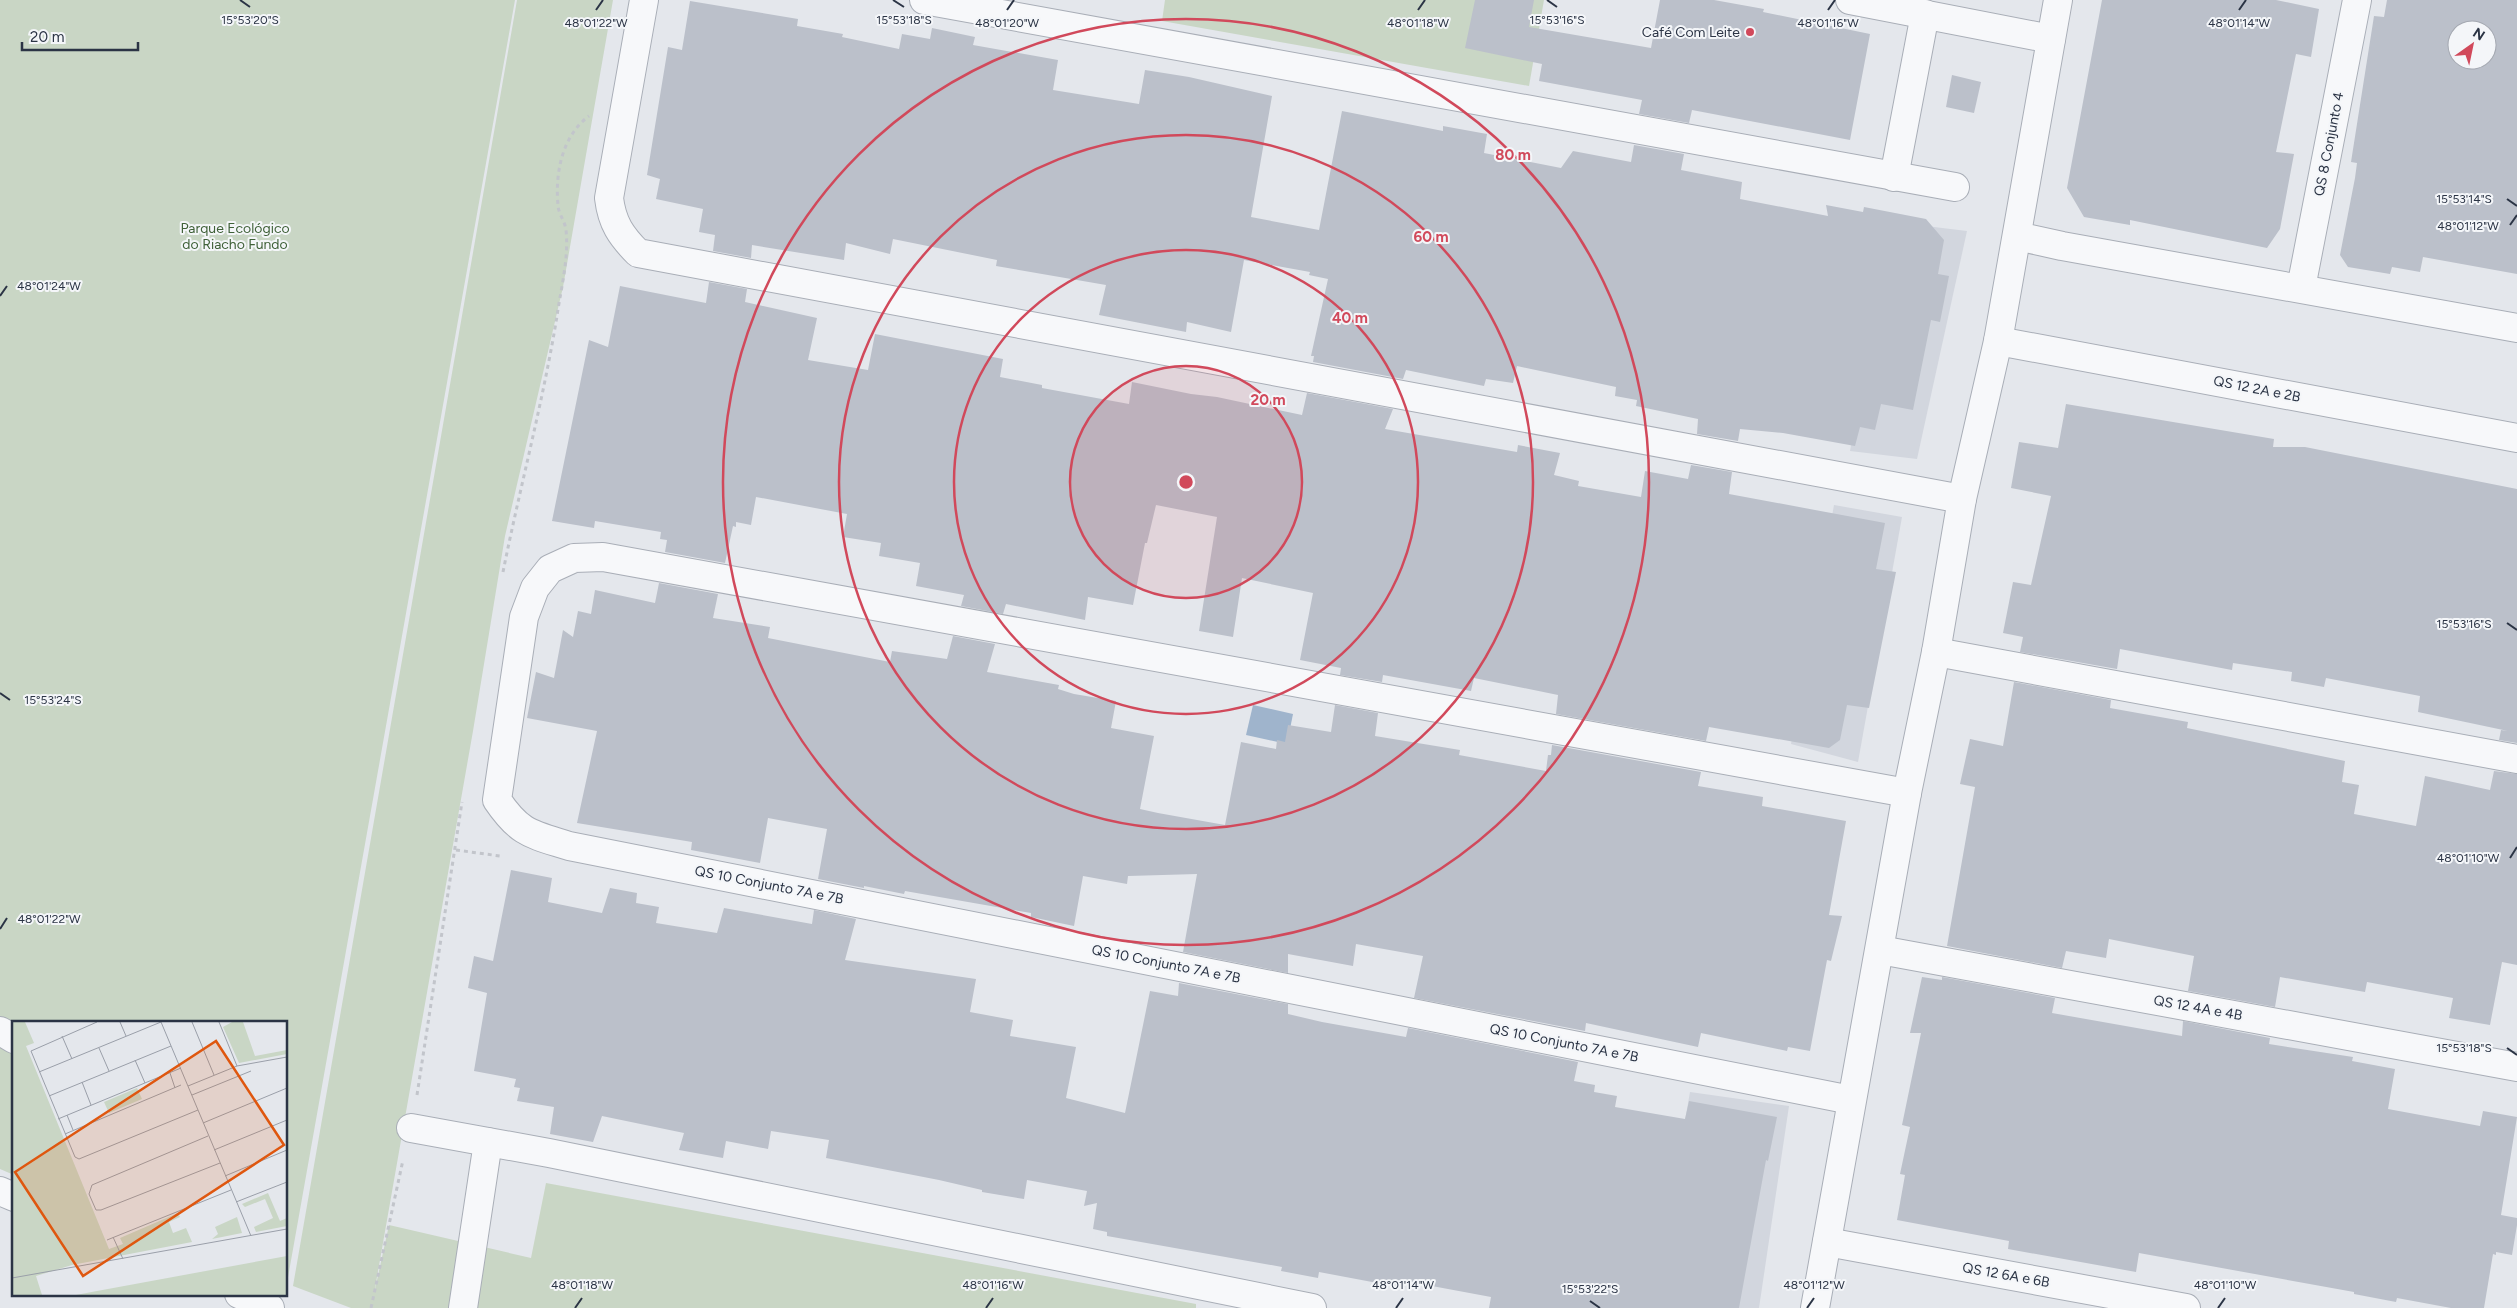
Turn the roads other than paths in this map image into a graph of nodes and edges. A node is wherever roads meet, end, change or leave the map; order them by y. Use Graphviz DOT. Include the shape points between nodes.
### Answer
graph roads {
  1 [pos="644,0"];
  2 [pos="924,0"];
  3 [pos="1850,0"];
  4 [pos="2058,0"];
  5 [pos="2357,0"];
  6 [pos="1925,14"];
  7 [pos="2051,39"];
  8 [pos="1894,177"];
  9 [pos="1955,187"];
  10 [pos="2017,236"];
  11 [pos="2301,288"];
  12 [pos="2517,328"];
  13 [pos="1998,341"];
  14 [pos="2517,438"];
  15 [pos="1962,499"];
  16 [pos="1936,652"];
  17 [pos="2517,759"];
  18 [pos="1907,793"];
  19 [pos="1880,950"];
  20 [pos="0,1031"];
  21 [pos="12,1038"];
  22 [pos="2517,1066"];
  23 [pos="1851,1100"];
  24 [pos="412,1128"];
  25 [pos="488,1142"];
  26 [pos="0,1191"];
  27 [pos="12,1195"];
  28 [pos="1827,1242"];
  29 [pos="243,1296"];
  30 [pos="270,1308"];
  31 [pos="463,1308"];
  32 [pos="1312,1308"];
  33 [pos="1815,1308"];
  34 [pos="2186,1308"];
  1 -- 15 [label="street" via="609,198 611,216 620,235 638,252"];
  2 -- 8 [label="street"];
  3 -- 6 [label="street"];
  4 -- 7 [label="street"];
  5 -- 11 [label="street, QS 8 Conjunto 4"];
  6 -- 7 [label="street"];
  6 -- 8 [label="street"];
  7 -- 10 [label="street"];
  8 -- 9 [label="street"];
  10 -- 11 [label="street"];
  10 -- 13 [label="street"];
  11 -- 12 [label="street"];
  13 -- 14 [label="street, QS 12 2A e 2B"];
  13 -- 15 [label="street"];
  15 -- 16 [label="street"];
  16 -- 17 [label="street"];
  16 -- 18 [label="street"];
  18 -- 19 [label="street"];
  18 -- 23 [label="street, QS 10 Conjunto 7A e 7B" via="604,557 574,558 550,569 535,588 524,617 497,800 511,820 532,834 569,846"];
  19 -- 22 [label="street, QS 12 4A e 4B"];
  19 -- 23 [label="street"];
  20 -- 21 [label="street"];
  23 -- 28 [label="street"];
  24 -- 25 [label="street"];
  25 -- 31 [label="street"];
  25 -- 32 [label="street"];
  26 -- 27 [label="street"];
  28 -- 33 [label="street"];
  28 -- 34 [label="street, QS 12 6A e 6B"];
  29 -- 30 [label="street"];
}
